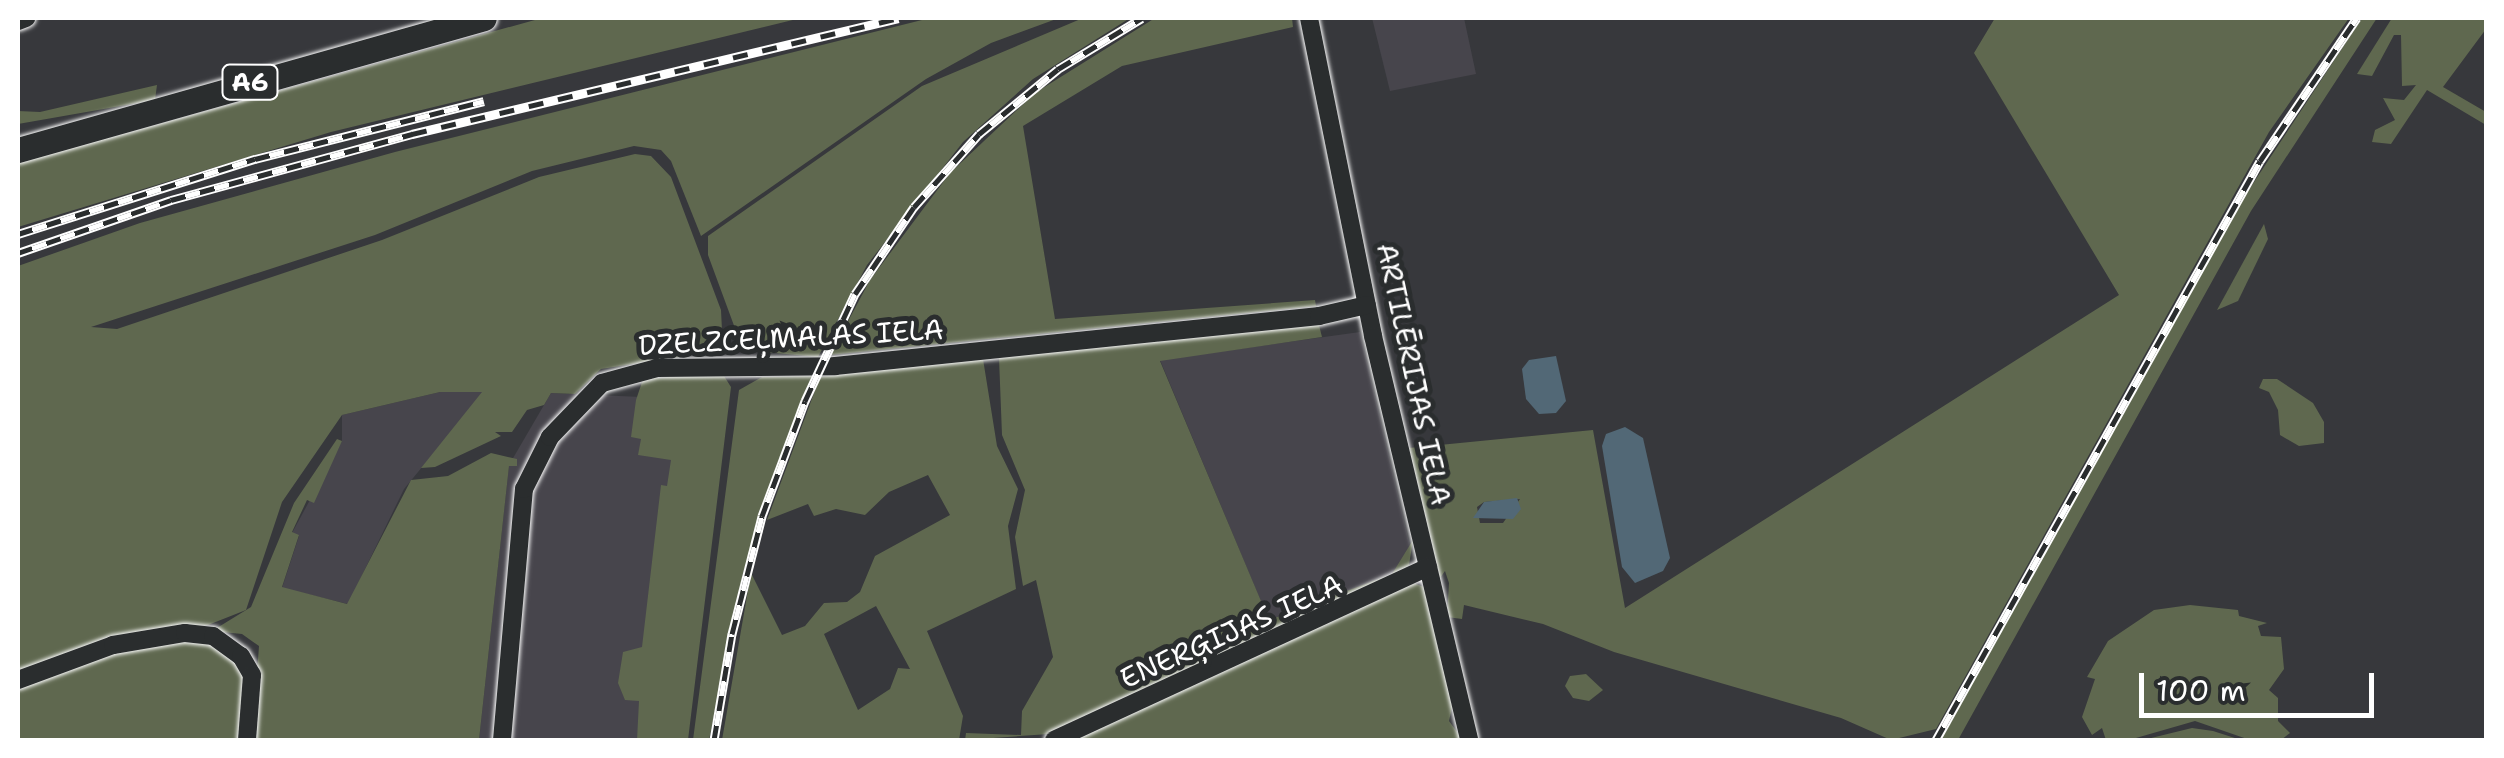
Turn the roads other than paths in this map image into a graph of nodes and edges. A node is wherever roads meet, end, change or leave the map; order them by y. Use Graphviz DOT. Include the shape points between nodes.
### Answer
graph roads {
  1 [pos="26,18"];
  2 [pos="484,18"];
  3 [pos="1308,18"];
  4 [pos="18,20"];
  5 [pos="18,150"];
  6 [pos="1367,305"];
  7 [pos="1428,567"];
  8 [pos="18,680"];
  9 [pos="247,740"];
  10 [pos="502,740"];
  11 [pos="1054,740"];
  12 [pos="1468,740"];
  1 -- 4 [label="street"];
  2 -- 5 [label="highway, A6"];
  3 -- 6 [label="street, ARTILĒRIJAS IELA"];
  6 -- 7 [label="street, ARTILĒRIJAS IELA"];
  6 -- 10 [label="street, DZELZCEĻMALAS IELA" via="1319,316 834,366 658,368 602,383 550,438 524,489"];
  7 -- 11 [label="street, ENERĢIJAS IELA"];
  7 -- 12 [label="street, ARTILĒRIJAS IELA"];
  8 -- 9 [label="street" via="113,645 185,633 222,640 248,667 254,684"];
}
